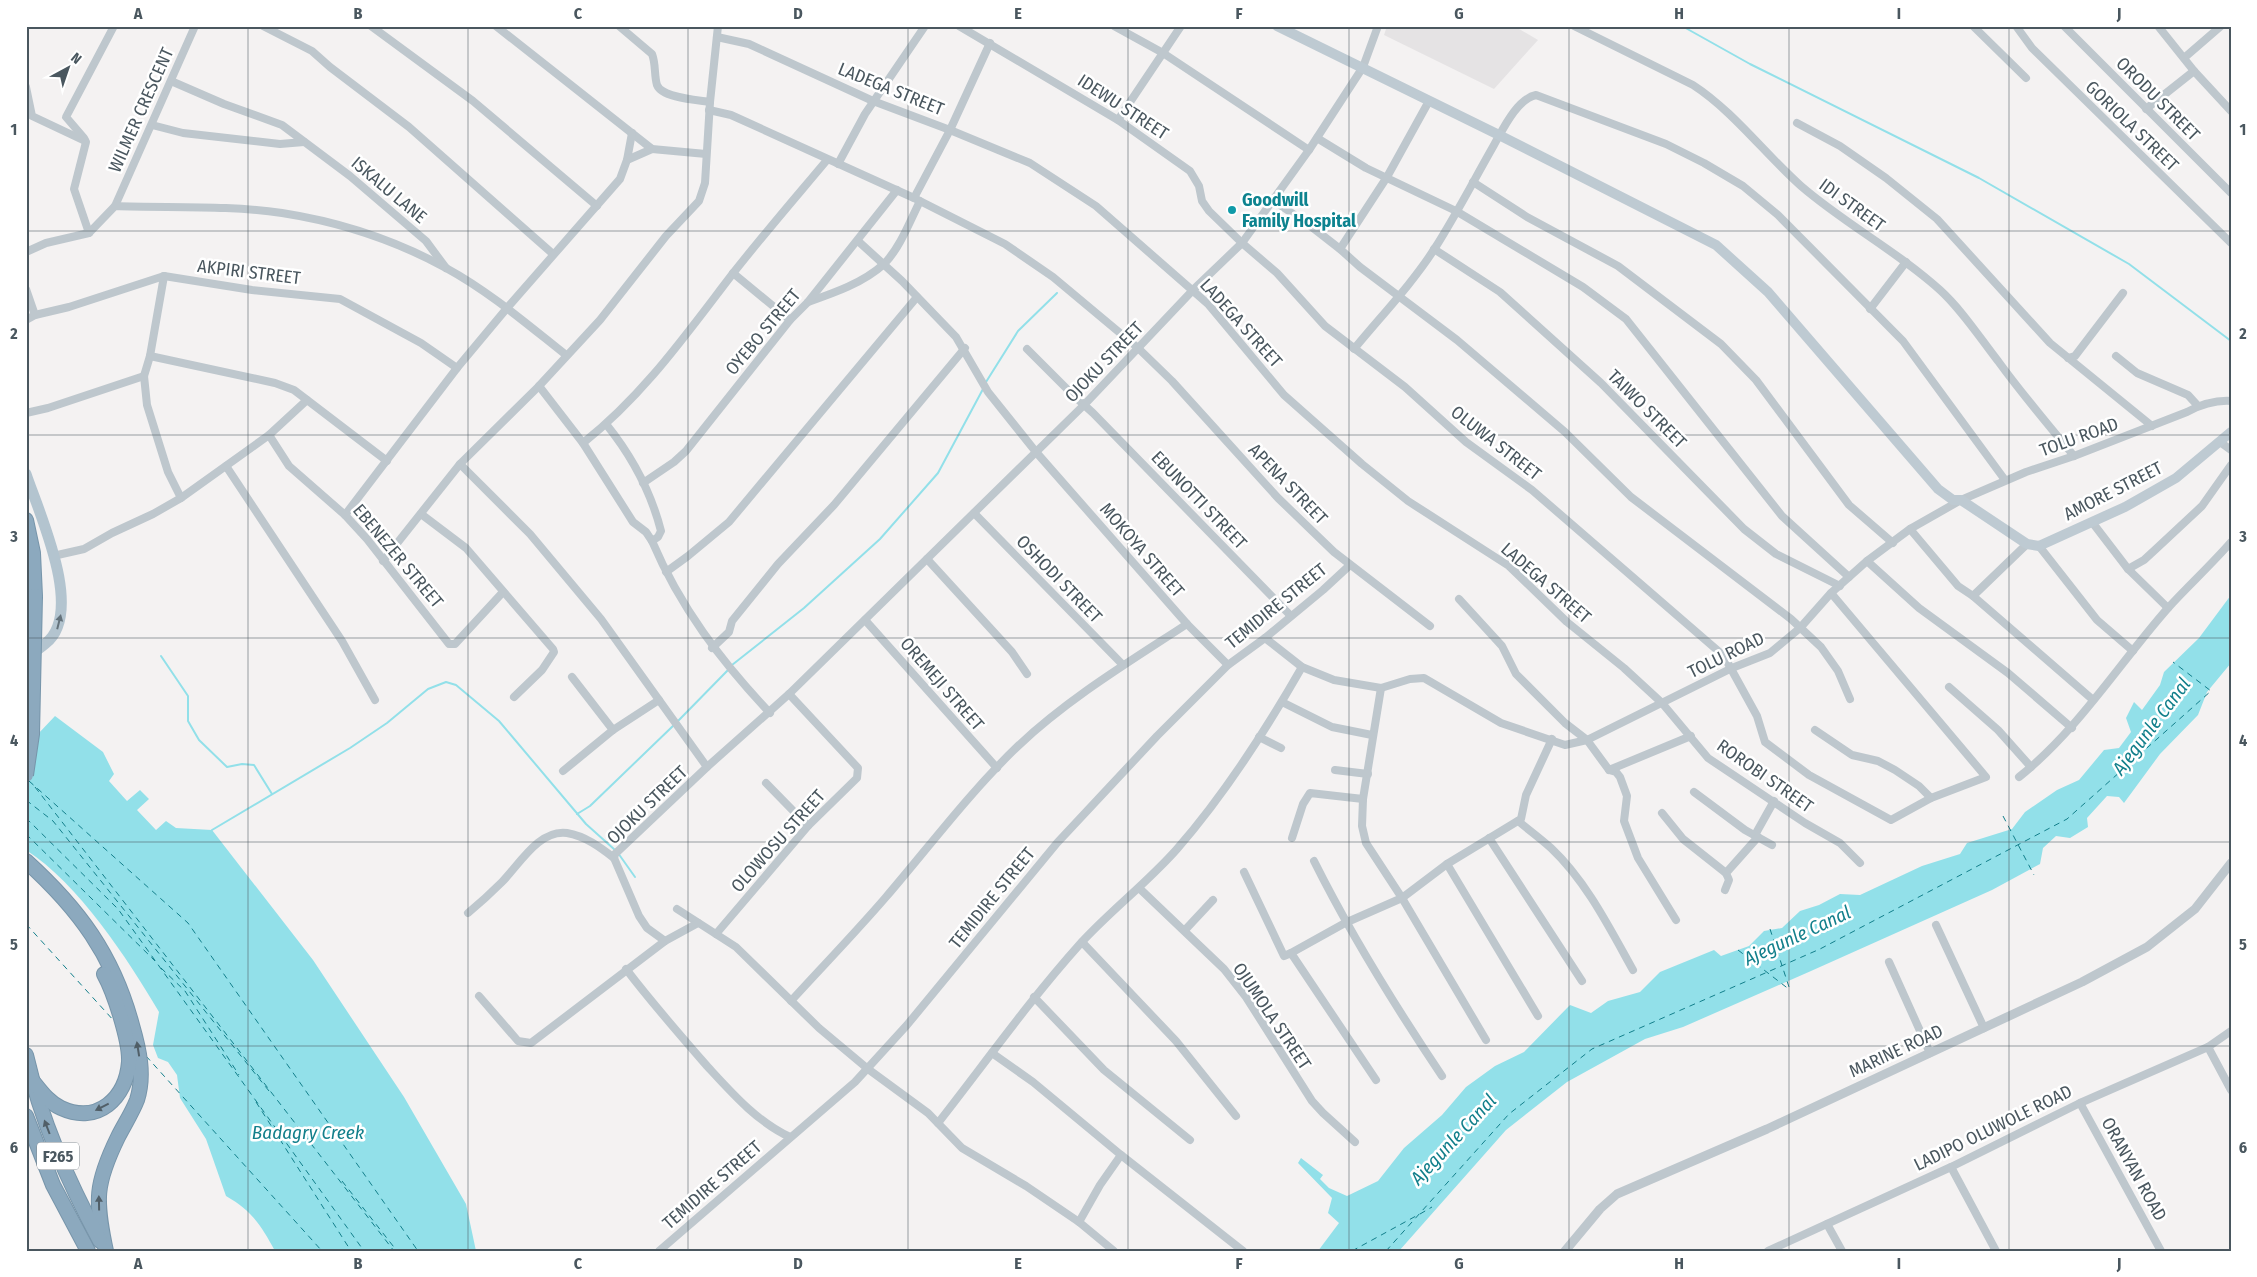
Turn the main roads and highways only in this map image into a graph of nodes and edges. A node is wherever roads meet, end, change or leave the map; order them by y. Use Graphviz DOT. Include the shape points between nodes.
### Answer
graph roads {
  1 [pos="1276,26"];
  2 [pos="1288,29"];
  3 [pos="2231,432"];
  4 [pos="26,474"];
  5 [pos="26,520"];
  6 [pos="26,654"];
  7 [pos="26,775"];
  8 [pos="26,861"];
  9 [pos="26,873"];
  10 [pos="26,1055"];
  11 [pos="31,1079"];
  12 [pos="26,1116"];
  13 [pos="88,1251"];
  14 [pos="105,1251"];
  1 -- 2 [label="main road"];
  2 -- 3 [label="main road, AMORE STREET" via="1716,245 1768,292 1938,489 1954,500 1961,500 2027,544 2039,546 2125,507 2176,478"];
  6 -- 4 [label="main road, one-way" via="37,650 59,629 63,605 53,556"];
  5 -- 7 [label="highway, bridge" via="33,553 35,596 32,734"];
  14 -- 8 [label="highway, one-way" via="99,1182 140,1086 141,1065 136,1038 123,992 83,920 54,886"];
  9 -- 11 [label="highway, one-way" via="71,920 90,948 110,986 129,1059 123,1090 102,1108 90,1112 76,1113 61,1108 50,1101"];
  10 -- 11 [label="highway, F265"];
  14 -- 11 [label="highway, F265, one-way" via="58,1158"];
  12 -- 13 [label="highway, F265" via="53,1184"];
}
